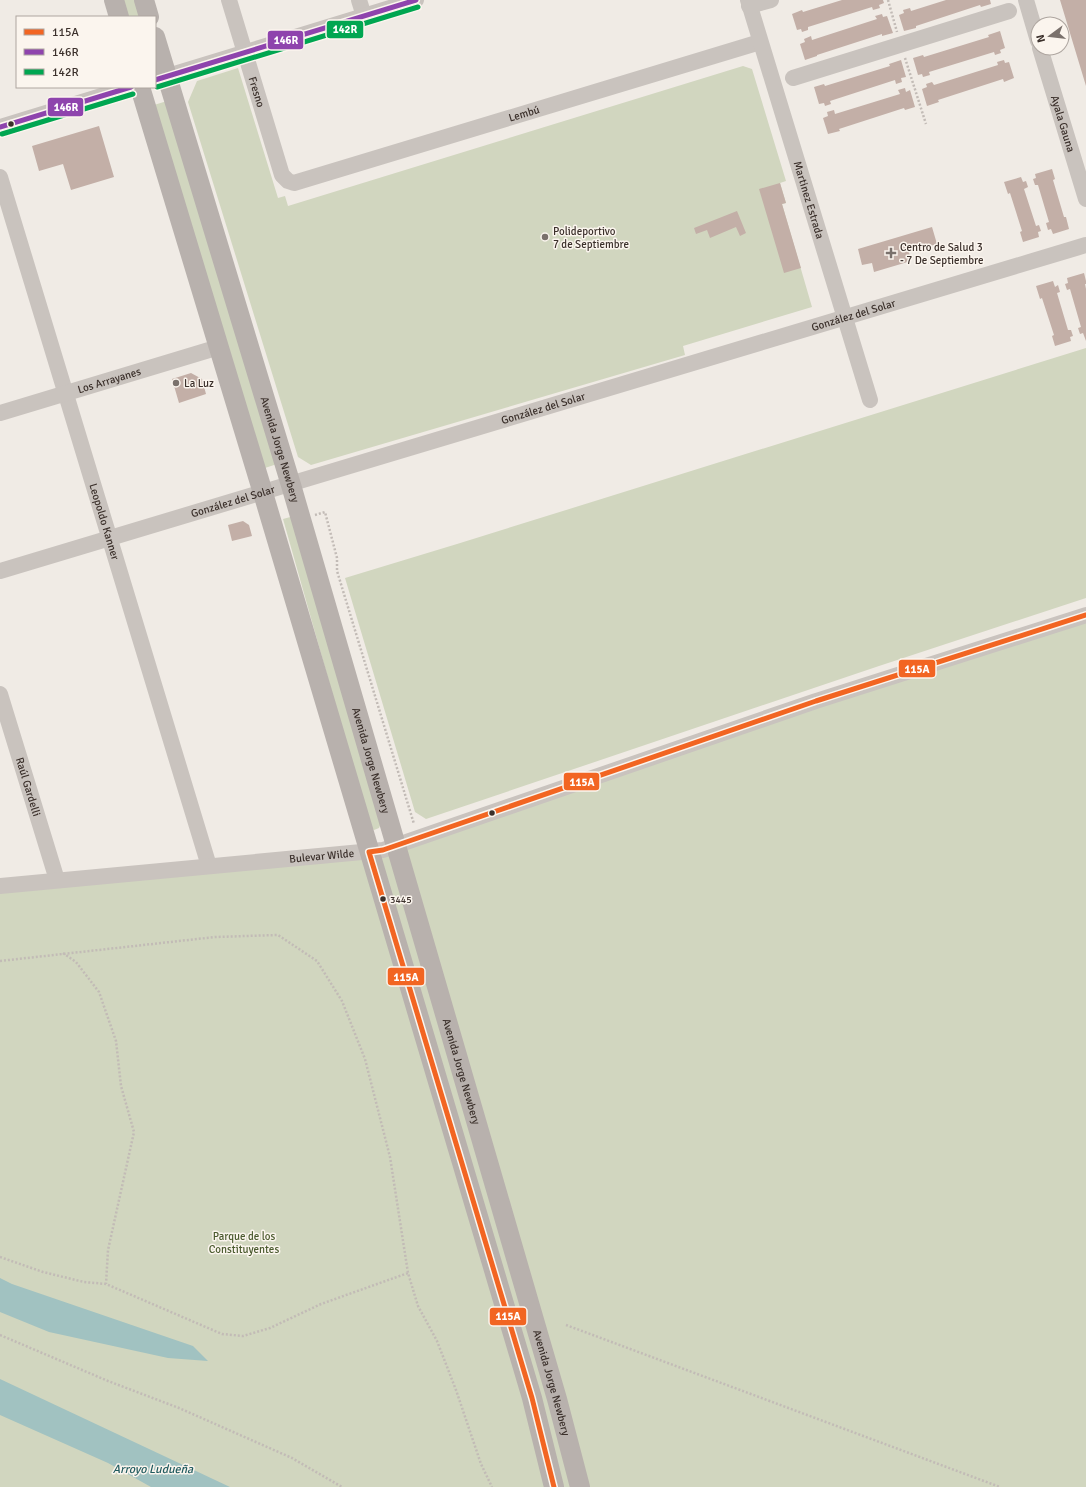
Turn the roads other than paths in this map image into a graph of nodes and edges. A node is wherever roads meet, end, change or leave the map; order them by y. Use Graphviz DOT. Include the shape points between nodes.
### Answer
graph roads {
  1 [pos="114,0"];
  2 [pos="144,0"];
  3 [pos="229,0"];
  4 [pos="359,0"];
  5 [pos="416,0"];
  6 [pos="771,0"];
  7 [pos="1026,0"];
  8 [pos="749,3"];
  9 [pos="1010,11"];
  10 [pos="119,16"];
  11 [pos="149,16"];
  12 [pos="364,16"];
  13 [pos="1031,16"];
  14 [pos="760,42"];
  15 [pos="156,44"];
  16 [pos="245,52"];
  17 [pos="1042,56"];
  18 [pos="161,78"];
  19 [pos="793,78"];
  20 [pos="128,88"];
  21 [pos="140,88"];
  22 [pos="0,127"];
  23 [pos="0,177"];
  24 [pos="288,181"];
  25 [pos="1086,199"];
  26 [pos="1086,246"];
  27 [pos="844,318"];
  28 [pos="219,347"];
  29 [pos="65,393"];
  30 [pos="870,400"];
  31 [pos="0,413"];
  32 [pos="291,484"];
  33 [pos="264,493"];
  34 [pos="109,539"];
  35 [pos="0,571"];
  36 [pos="1086,615"];
  37 [pos="0,694"];
  38 [pos="396,845"];
  39 [pos="369,852"];
  40 [pos="209,866"];
  41 [pos="56,880"];
  42 [pos="0,886"];
  43 [pos="554,1487"];
  44 [pos="580,1487"];
  1 -- 10 [label="main road"];
  2 -- 11 [label="main road"];
  3 -- 16 [label="street, Fresno"];
  4 -- 12 [label="street"];
  5 -- 12 [label="street"];
  6 -- 8 [label="street"];
  7 -- 13 [label="street"];
  8 -- 14 [label="street, Martinez Estrada"];
  9 -- 19 [label="street"];
  12 -- 16 [label="street"];
  14 -- 24 [label="street, Lembú" via="335,171 294,183"];
  14 -- 27 [label="street, Martinez Estrada"];
  15 -- 18 [label="main road, Avenida Jorge Newbery"];
  16 -- 18 [label="street"];
  16 -- 24 [label="street, Fresno" via="282,175"];
  17 -- 25 [label="street, Ayala Gauna"];
  18 -- 32 [label="main road, Avenida Jorge Newbery"];
  20 -- 22 [label="street"];
  21 -- 28 [label="main road, Avenida Jorge Newbery"];
  23 -- 29 [label="street, Leopoldo Kanner"];
  26 -- 27 [label="street, González del Solar"];
  27 -- 30 [label="street, Martinez Estrada"];
  27 -- 32 [label="street, González del Solar"];
  28 -- 29 [label="street, Los Arrayanes"];
  28 -- 33 [label="main road, Avenida Jorge Newbery"];
  29 -- 31 [label="street, Los Arrayanes"];
  29 -- 34 [label="street, Leopoldo Kanner"];
  32 -- 33 [label="street, González del Solar"];
  32 -- 38 [label="main road, Avenida Jorge Newbery"];
  33 -- 34 [label="street, González del Solar"];
  33 -- 39 [label="main road, Avenida Jorge Newbery"];
  34 -- 35 [label="street, González del Solar"];
  34 -- 40 [label="street, Leopoldo Kanner"];
  36 -- 38 [label="street, Bulevar Wilde" via="816,701"];
  37 -- 41 [label="street, Raúl Gardelli"];
  38 -- 39 [label="street, Bulevar Wilde"];
  38 -- 44 [label="main road, Avenida Jorge Newbery" via="557,1399"];
  39 -- 40 [label="street, Bulevar Wilde"];
  39 -- 43 [label="main road, Avenida Jorge Newbery" via="530,1391"];
  40 -- 41 [label="street, Bulevar Wilde"];
  41 -- 42 [label="street, Bulevar Wilde"];
}
